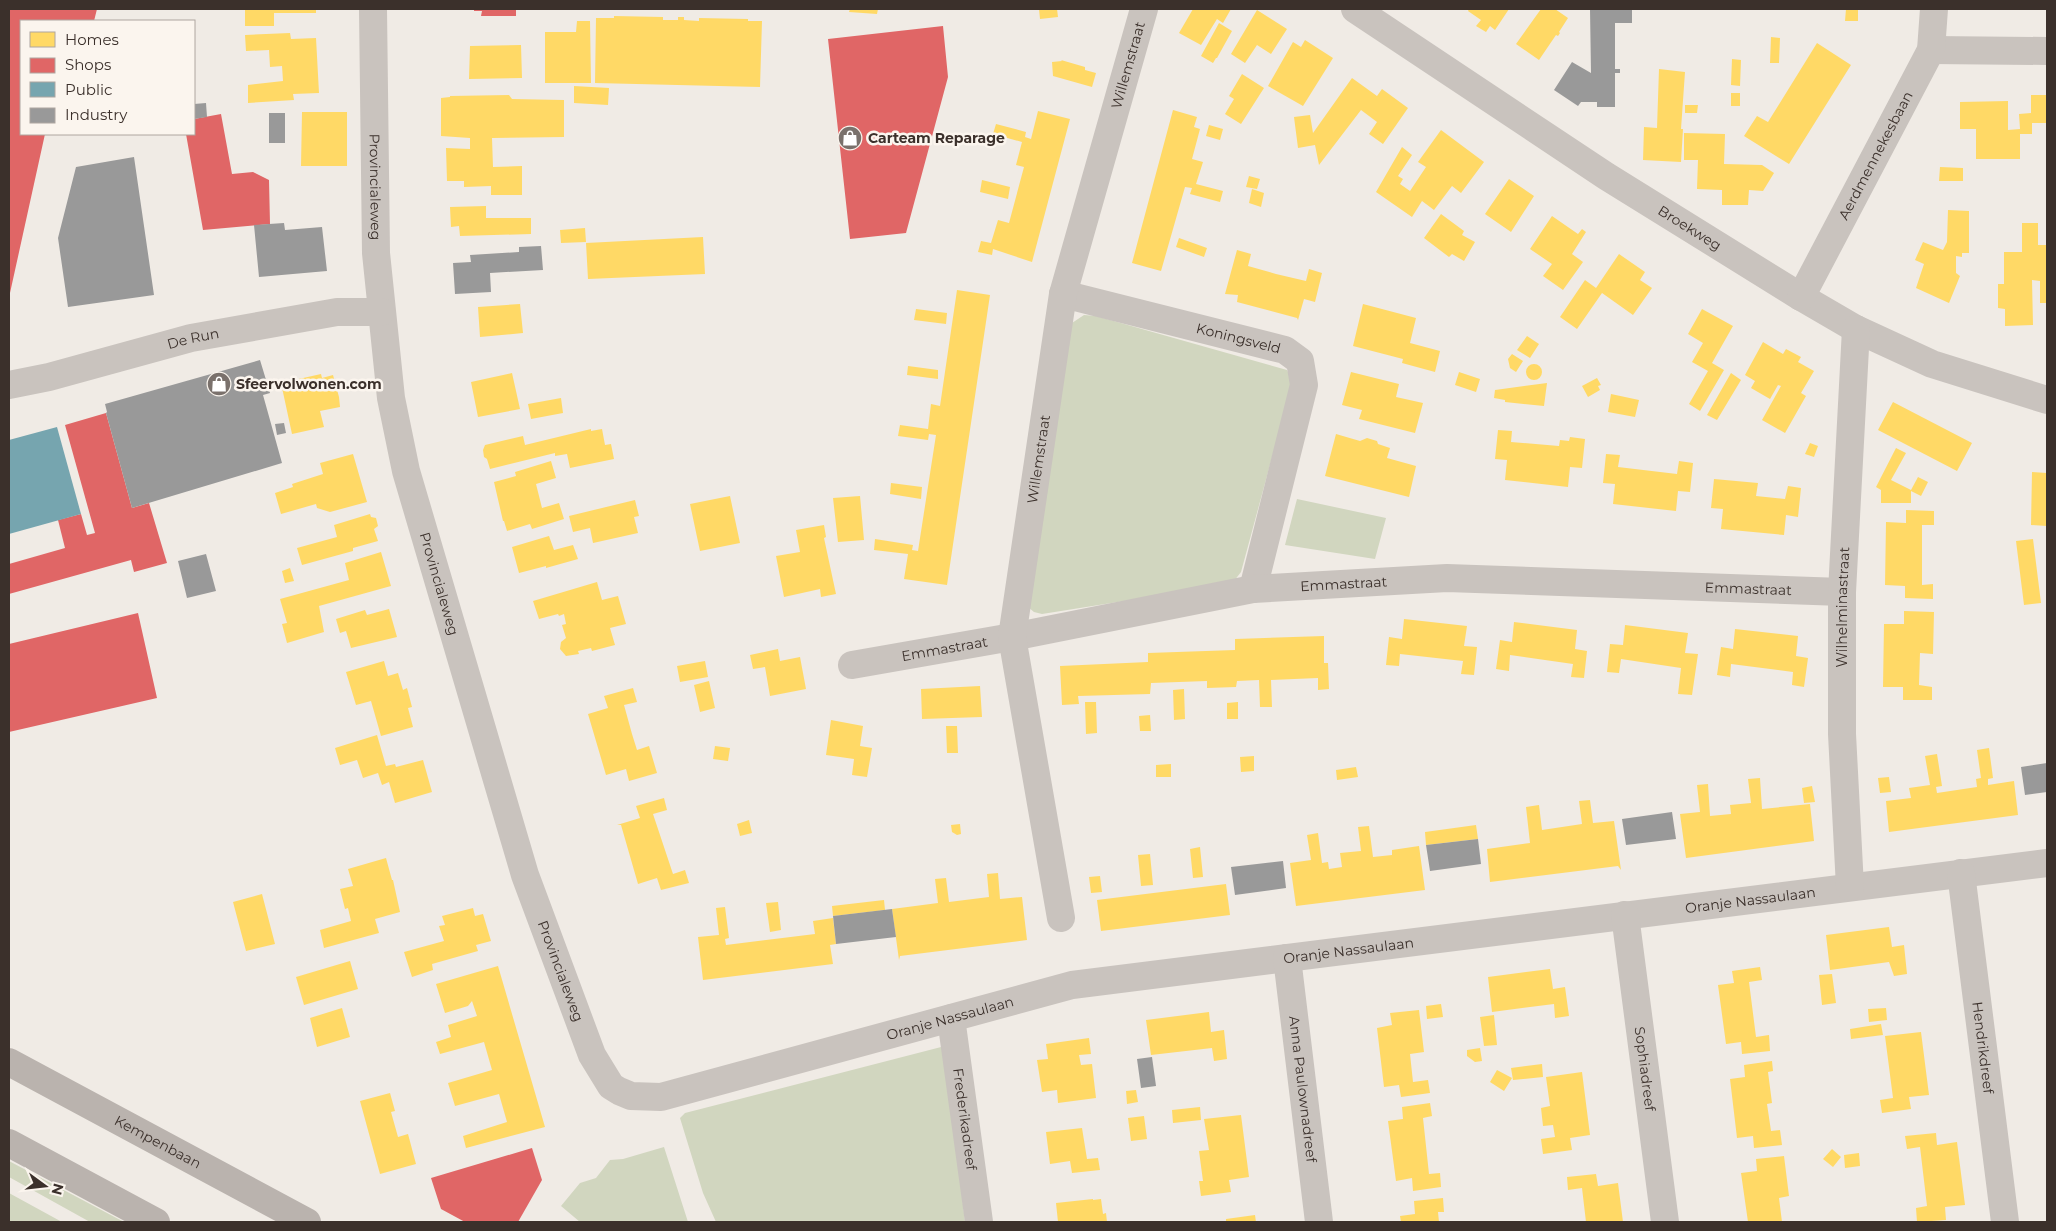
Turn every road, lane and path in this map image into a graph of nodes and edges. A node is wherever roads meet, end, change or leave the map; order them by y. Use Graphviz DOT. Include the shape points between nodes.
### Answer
graph roads {
  1 [pos="374,9"];
  2 [pos="1144,9"];
  3 [pos="1355,9"];
  4 [pos="1934,9"];
  5 [pos="1931,50"];
  6 [pos="2047,52"];
  7 [pos="1063,294"];
  8 [pos="1801,297"];
  9 [pos="381,312"];
  10 [pos="1856,329"];
  11 [pos="9,385"];
  12 [pos="2047,400"];
  13 [pos="1253,590"];
  14 [pos="1842,592"];
  15 [pos="1012,637"];
  16 [pos="852,666"];
  17 [pos="2047,862"];
  18 [pos="1961,873"];
  19 [pos="1850,887"];
  20 [pos="1626,915"];
  21 [pos="1061,918"];
  22 [pos="1287,958"];
  23 [pos="951,1018"];
  24 [pos="9,1062"];
  25 [pos="661,1097"];
  26 [pos="9,1143"];
  27 [pos="156,1222"];
  28 [pos="307,1222"];
  29 [pos="979,1222"];
  30 [pos="1318,1222"];
  31 [pos="1665,1222"];
  32 [pos="2005,1222"];
  1 -- 9 [label="street, Provincialeweg" via="376,253"];
  2 -- 7 [label="street, Willemstraat"];
  3 -- 8 [label="street, Broekweg" via="1606,176"];
  4 -- 5 [label="street, Aerdmennekesbaan"];
  5 -- 6 [label="street"];
  5 -- 8 [label="street, Aerdmennekesbaan"];
  7 -- 13 [label="street, Koningsveld" via="1285,350 1300,361 1304,385"];
  7 -- 15 [label="street, Willemstraat"];
  8 -- 10 [label="street, Broekweg"];
  9 -- 11 [label="street, De Run" via="337,312 191,338"];
  9 -- 25 [label="street, Provincialeweg" via="391,398 406,471 525,875 602,1074 611,1086 630,1096"];
  10 -- 12 [label="street, Broekweg" via="1932,364"];
  10 -- 14 [label="street, Wilhelminastraat"];
  13 -- 14 [label="street, Emmastraat" via="1447,578"];
  13 -- 15 [label="street, Emmastraat"];
  14 -- 19 [label="street, Wilhelminastraat" via="1842,734"];
  15 -- 16 [label="street, Emmastraat"];
  15 -- 21 [label="street, Willemstraat"];
  17 -- 18 [label="street, Oranje Nassaulaan"];
  18 -- 19 [label="street, Oranje Nassaulaan"];
  18 -- 32 [label="street, Hendrikdreef"];
  19 -- 20 [label="street, Oranje Nassaulaan"];
  20 -- 22 [label="street, Oranje Nassaulaan"];
  20 -- 31 [label="street, Sophiadreef"];
  22 -- 23 [label="street, Oranje Nassaulaan" via="1072,985"];
  22 -- 30 [label="street, Anna Paulownadreef"];
  23 -- 25 [label="street, Oranje Nassaulaan"];
  23 -- 29 [label="street, Frederikadreef"];
  24 -- 28 [label="main road, Kempenbaan"];
  26 -- 27 [label="main road"];
}
